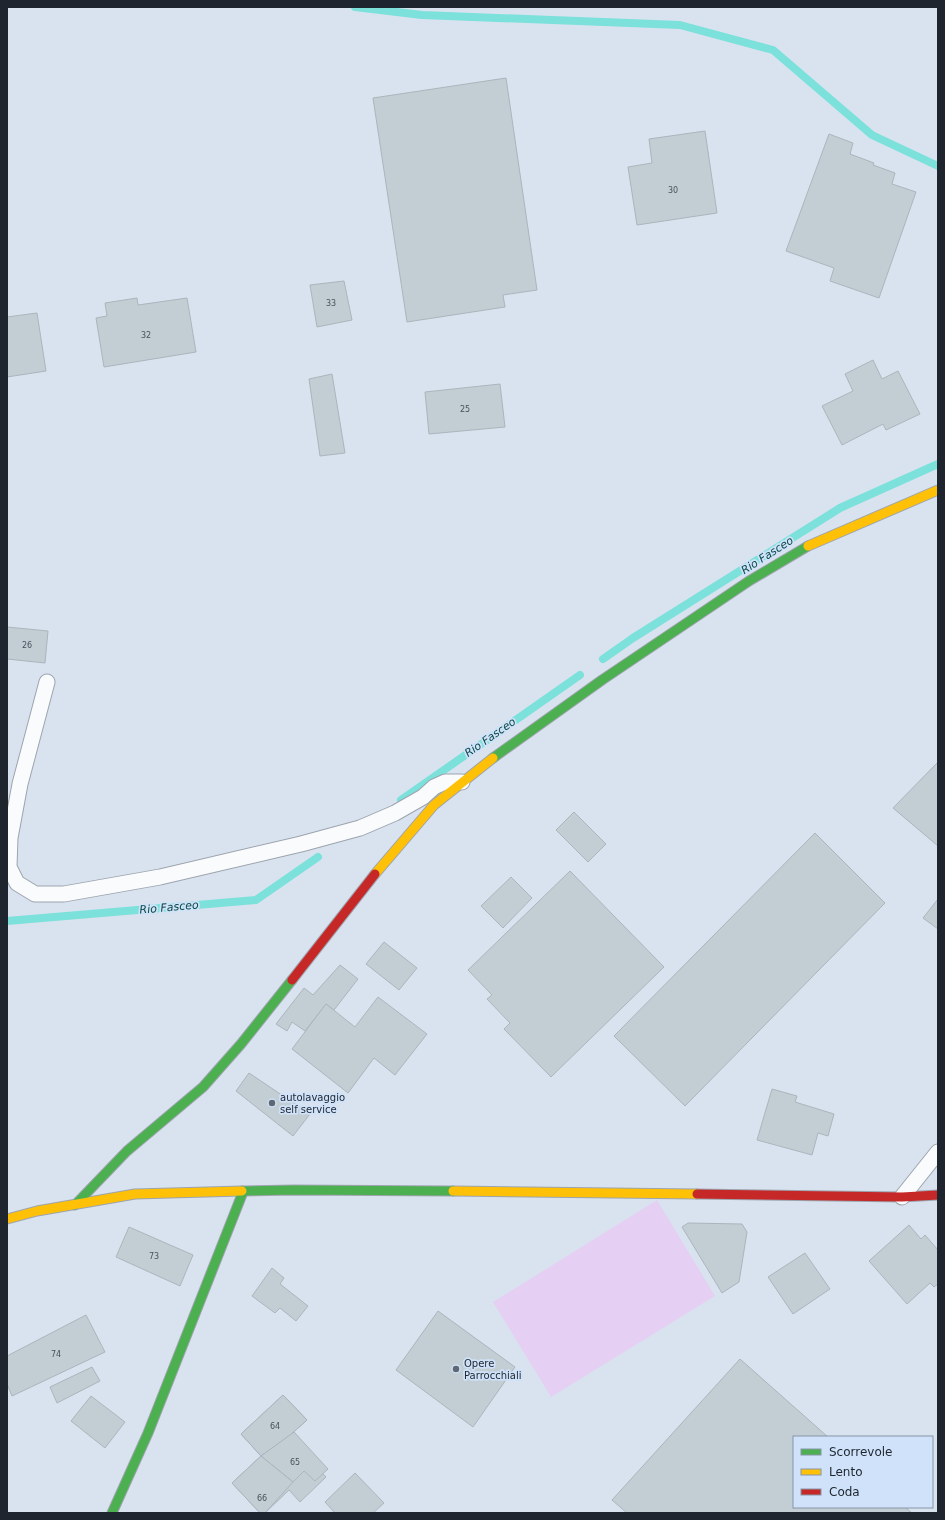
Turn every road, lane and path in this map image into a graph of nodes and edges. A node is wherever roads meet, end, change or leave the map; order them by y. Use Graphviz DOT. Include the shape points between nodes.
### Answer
graph roads {
  1 [pos="938,490"];
  2 [pos="47,682"];
  3 [pos="462,782"];
  4 [pos="938,1152"];
  5 [pos="243,1192"];
  6 [pos="938,1195"];
  7 [pos="902,1197"];
  8 [pos="75,1205"];
  9 [pos="7,1219"];
  10 [pos="112,1513"];
  1 -- 3 [label="street" via="803,548 748,581 602,680"];
  2 -- 3 [label="lane" via="20,784 10,838 9,866 17,883 34,894 64,894 160,877 301,844 360,828 395,813 445,782"];
  3 -- 8 [label="street" via="434,805 364,886 241,1044 203,1087 127,1151"];
  4 -- 7 [label="lane"];
  5 -- 7 [label="street" via="475,1191"];
  5 -- 8 [label="street" via="135,1194"];
  5 -- 10 [label="street" via="148,1433"];
  6 -- 7 [label="street"];
  8 -- 9 [label="street"];
}
